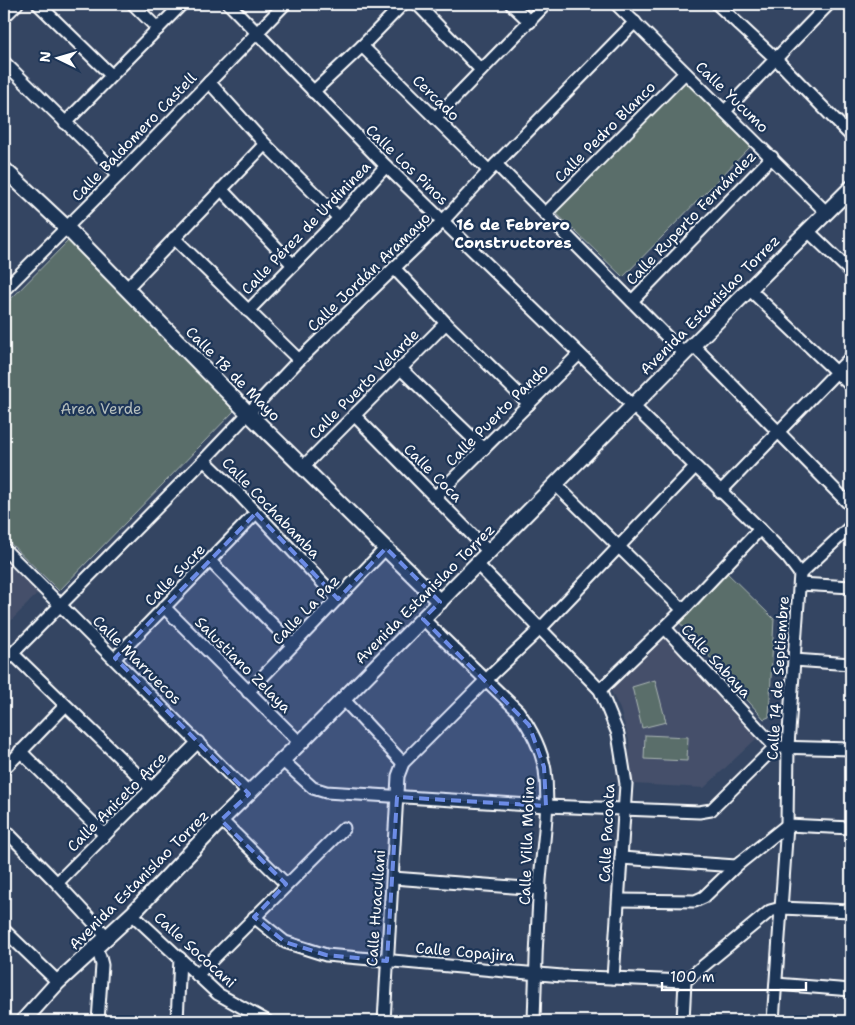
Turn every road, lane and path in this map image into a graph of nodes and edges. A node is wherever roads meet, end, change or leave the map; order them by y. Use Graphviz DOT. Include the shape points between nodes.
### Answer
graph roads {
  1 [pos="16,4"];
  2 [pos="38,4"];
  3 [pos="133,4"];
  4 [pos="182,4"];
  5 [pos="229,4"];
  6 [pos="285,4"];
  7 [pos="403,4"];
  8 [pos="416,4"];
  9 [pos="511,4"];
  10 [pos="546,4"];
  11 [pos="616,4"];
  12 [pos="829,4"];
  13 [pos="724,6"];
  14 [pos="4,17"];
  15 [pos="530,22"];
  16 [pos="635,22"];
  17 [pos="158,29"];
  18 [pos="257,32"];
  19 [pos="362,46"];
  20 [pos="776,59"];
  21 [pos="4,62"];
  22 [pos="481,70"];
  23 [pos="685,73"];
  24 [pos="110,75"];
  25 [pos="208,82"];
  26 [pos="313,92"];
  27 [pos="725,111"];
  28 [pos="435,118"];
  29 [pos="65,123"];
  30 [pos="851,136"];
  31 [pos="266,144"];
  32 [pos="772,157"];
  33 [pos="386,166"];
  34 [pos="493,167"];
  35 [pos="119,175"];
  36 [pos="6,176"];
  37 [pos="851,188"];
  38 [pos="221,189"];
  39 [pos="826,212"];
  40 [pos="546,213"];
  41 [pos="338,218"];
  42 [pos="443,221"];
  43 [pos="66,227"];
  44 [pos="808,231"];
  45 [pos="174,238"];
  46 [pos="293,265"];
  47 [pos="394,268"];
  48 [pos="851,272"];
  49 [pos="126,289"];
  50 [pos="749,289"];
  51 [pos="4,290"];
  52 [pos="632,301"];
  53 [pos="248,310"];
  54 [pos="446,323"];
  55 [pos="689,349"];
  56 [pos="579,354"];
  57 [pos="851,357"];
  58 [pos="299,360"];
  59 [pos="400,368"];
  60 [pos="837,371"];
  61 [pos="851,386"];
  62 [pos="529,404"];
  63 [pos="632,406"];
  64 [pos="248,413"];
  65 [pos="354,415"];
  66 [pos="780,432"];
  67 [pos="484,449"];
  68 [pos="204,460"];
  69 [pos="304,466"];
  70 [pos="696,467"];
  71 [pos="555,484"];
  72 [pos="720,492"];
  73 [pos="436,497"];
  74 [pos="851,506"];
  75 [pos="256,513"];
  76 [pos="851,526"];
  77 [pos="760,529"];
  78 [pos="619,546"];
  79 [pos="386,548"];
  80 [pos="4,549"];
  81 [pos="490,552"];
  82 [pos="210,561"];
  83 [pos="477,564"];
  84 [pos="800,579"];
  85 [pos="851,587"];
  86 [pos="338,599"];
  87 [pos="440,602"];
  88 [pos="60,606"];
  89 [pos="164,608"];
  90 [pos="683,610"];
  91 [pos="424,619"];
  92 [pos="665,628"];
  93 [pos="540,629"];
  94 [pos="293,644"];
  95 [pos="13,654"];
  96 [pos="115,658"];
  97 [pos="794,660"];
  98 [pos="4,662"];
  99 [pos="851,664"];
  100 [pos="486,680"];
  101 [pos="600,690"];
  102 [pos="248,692"];
  103 [pos="344,700"];
  104 [pos="65,706"];
  105 [pos="198,742"];
  106 [pos="300,743"];
  107 [pos="788,746"];
  108 [pos="775,747"];
  109 [pos="851,749"];
  110 [pos="20,751"];
  111 [pos="283,761"];
  112 [pos="403,763"];
  113 [pos="4,768"];
  114 [pos="151,788"];
  115 [pos="249,794"];
  116 [pos="397,796"];
  117 [pos="546,806"];
  118 [pos="623,809"];
  119 [pos="221,820"];
  120 [pos="787,825"];
  121 [pos="344,828"];
  122 [pos="851,828"];
  123 [pos="4,829"];
  124 [pos="105,835"];
  125 [pos="621,858"];
  126 [pos="736,866"];
  127 [pos="394,878"];
  128 [pos="57,883"];
  129 [pos="286,884"];
  130 [pos="540,890"];
  131 [pos="619,900"];
  132 [pos="781,908"];
  133 [pos="851,911"];
  134 [pos="132,914"];
  135 [pos="254,917"];
  136 [pos="4,931"];
  137 [pos="108,938"];
  138 [pos="96,949"];
  139 [pos="180,958"];
  140 [pos="387,960"];
  141 [pos="536,973"];
  142 [pos="197,975"];
  143 [pos="613,978"];
  144 [pos="685,981"];
  145 [pos="58,982"];
  146 [pos="776,984"];
  147 [pos="851,990"];
  148 [pos="23,1021"];
  149 [pos="98,1021"];
  150 [pos="177,1021"];
  151 [pos="267,1021"];
  152 [pos="384,1021"];
  153 [pos="534,1021"];
  154 [pos="684,1021"];
  155 [pos="773,1021"];
  1 -- 14 [label="street"];
  2 -- 24 [label="street"];
  3 -- 17 [label="street"];
  4 -- 17 [label="street"];
  5 -- 18 [label="street, Calle Los Pinos"];
  6 -- 18 [label="street, Calle Baldomero Castell"];
  7 -- 19 [label="street"];
  8 -- 22 [label="street"];
  9 -- 15 [label="street"];
  10 -- 15 [label="street"];
  11 -- 16 [label="street, Calle Yucumo"];
  12 -- 20 [label="street"];
  13 -- 20 [label="street"];
  15 -- 22 [label="street"];
  16 -- 23 [label="street, Calle Yucumo"];
  16 -- 34 [label="street, Calle Jordán Aramayo"];
  17 -- 24 [label="street"];
  18 -- 25 [label="street, Calle Baldomero Castell"];
  18 -- 26 [label="street, Calle Los Pinos"];
  19 -- 26 [label="street"];
  19 -- 28 [label="street, Cercado"];
  20 -- 27 [label="street"];
  20 -- 30 [label="street"];
  21 -- 29 [label="street"];
  22 -- 28 [label="street"];
  23 -- 27 [label="street, Calle Yucumo"];
  23 -- 40 [label="street, Calle Pedro Blanco"];
  24 -- 29 [label="street"];
  25 -- 31 [label="street"];
  25 -- 35 [label="street, Calle Baldomero Castell"];
  26 -- 33 [label="street, Calle Los Pinos"];
  27 -- 32 [label="street, Calle Yucumo"];
  28 -- 34 [label="street, Cercado"];
  29 -- 35 [label="street"];
  31 -- 38 [label="street"];
  31 -- 41 [label="street"];
  32 -- 39 [label="street, Calle Yucumo"];
  32 -- 52 [label="street, Calle Ruperto Fernández"];
  33 -- 41 [label="street, Calle Pérez de Urdininea"];
  33 -- 42 [label="street, Calle Los Pinos"];
  34 -- 40 [label="street, Cercado"];
  34 -- 42 [label="street, Calle Jordán Aramayo"];
  35 -- 43 [label="street, Calle Baldomero Castell"];
  36 -- 43 [label="street, Calle 18 de Mayo"];
  37 -- 39 [label="street, Avenida Estanislao Torrez"];
  38 -- 45 [label="street"];
  38 -- 46 [label="street"];
  39 -- 44 [label="street, Avenida Estanislao Torrez"];
  40 -- 52 [label="street, Cercado"];
  41 -- 46 [label="street, Calle Pérez de Urdininea"];
  42 -- 47 [label="street, Calle Jordán Aramayo"];
  42 -- 56 [label="street, Calle Los Pinos"];
  43 -- 49 [label="street, Calle 18 de Mayo"];
  43 -- 51 [label="street, Calle Baldomero Castell"];
  44 -- 48 [label="street"];
  44 -- 50 [label="street, Avenida Estanislao Torrez"];
  45 -- 49 [label="street"];
  45 -- 53 [label="street"];
  46 -- 53 [label="street, Calle Pérez de Urdininea"];
  47 -- 54 [label="street"];
  47 -- 58 [label="street, Calle Jordán Aramayo"];
  49 -- 64 [label="street, Calle 18 de Mayo"];
  50 -- 55 [label="street, Avenida Estanislao Torrez"];
  50 -- 60 [label="street"];
  52 -- 55 [label="street, Cercado"];
  53 -- 58 [label="street"];
  54 -- 59 [label="street, Calle Puerto Velarde"];
  54 -- 62 [label="street"];
  55 -- 63 [label="street, Avenida Estanislao Torrez"];
  55 -- 66 [label="street, Cercado"];
  56 -- 62 [label="street, Calle Puerto Pando"];
  56 -- 63 [label="street, Calle Los Pinos"];
  57 -- 60 [label="street"];
  58 -- 64 [label="street, Calle Jordán Aramayo"];
  59 -- 65 [label="street, Calle Puerto Velarde"];
  59 -- 67 [label="street"];
  60 -- 61 [label="street"];
  60 -- 66 [label="street"];
  62 -- 67 [label="street, Calle Puerto Pando"];
  63 -- 70 [label="street"];
  63 -- 71 [label="street, Avenida Estanislao Torrez"];
  64 -- 68 [label="street, Calle Jordán Aramayo"];
  64 -- 69 [label="street, Calle 18 de Mayo"];
  65 -- 69 [label="street, Calle Puerto Velarde"];
  65 -- 73 [label="street, Calle Coca"];
  66 -- 72 [label="street"];
  66 -- 74 [label="street, Cercado"];
  67 -- 73 [label="street, Calle Puerto Pando"];
  68 -- 75 [label="street, Calle Cochabamba"];
  68 -- 88 [label="street, Calle Jordán Aramayo"];
  69 -- 79 [label="street, Calle 18 de Mayo"];
  70 -- 72 [label="street"];
  70 -- 78 [label="street"];
  71 -- 78 [label="street"];
  71 -- 81 [label="street, Avenida Estanislao Torrez"];
  72 -- 77 [label="street"];
  73 -- 81 [label="street, Calle Coca"];
  75 -- 82 [label="street, Calle Sucre"];
  75 -- 86 [label="street, Calle Cochabamba"];
  76 -- 84 [label="street"];
  77 -- 84 [label="street" via="788,558"];
  77 -- 90 [label="street"];
  78 -- 90 [label="street"];
  78 -- 93 [label="street"];
  79 -- 86 [label="street, Calle La Paz"];
  79 -- 87 [label="street, Calle 18 de Mayo"];
  80 -- 88 [label="street, Calle Marruecos"];
  81 -- 83 [label="street, Avenida Estanislao Torrez"];
  82 -- 89 [label="street, Calle Sucre"];
  82 -- 94 [label="street"];
  83 -- 87 [label="street, Avenida Estanislao Torrez"];
  83 -- 93 [label="street, Calle Pacoata"];
  84 -- 85 [label="street"];
  84 -- 97 [label="street, Calle 14 de Septiembre"];
  86 -- 94 [label="street, Calle La Paz"];
  87 -- 91 [label="street, Avenida Estanislao Torrez"];
  88 -- 95 [label="street, Calle Jordán Aramayo"];
  88 -- 96 [label="street, Calle Marruecos"];
  89 -- 96 [label="street, Calle Sucre"];
  89 -- 102 [label="street, Salustiano Zelaya"];
  90 -- 92 [label="street"];
  91 -- 100 [label="street, Calle Villa Molino"];
  91 -- 103 [label="street, Avenida Estanislao Torrez"];
  92 -- 101 [label="street"];
  92 -- 108 [label="street, Calle Sabaya"];
  93 -- 100 [label="street"];
  93 -- 101 [label="street, Calle Pacoata"];
  94 -- 102 [label="street, Calle La Paz"];
  95 -- 98 [label="street, Calle Jordán Aramayo"];
  95 -- 104 [label="street"];
  96 -- 105 [label="street, Calle Marruecos"];
  97 -- 99 [label="street"];
  97 -- 107 [label="street, Calle 14 de Septiembre"];
  100 -- 112 [label="street"];
  100 -- 117 [label="street, Calle Villa Molino" via="529,725 544,767"];
  101 -- 118 [label="street, Calle Pacoata" via="618,734 626,784"];
  102 -- 106 [label="street, Salustiano Zelaya"];
  103 -- 106 [label="street, Avenida Estanislao Torrez"];
  103 -- 112 [label="street"];
  104 -- 110 [label="street"];
  104 -- 114 [label="street"];
  105 -- 114 [label="street, Calle Aniceto Arce"];
  105 -- 115 [label="street, Calle Marruecos"];
  106 -- 111 [label="street, Avenida Estanislao Torrez"];
  107 -- 108 [label="street"];
  107 -- 109 [label="street"];
  107 -- 120 [label="street, Calle 14 de Septiembre"];
  108 -- 118 [label="street" via="711,810"];
  110 -- 113 [label="street"];
  110 -- 124 [label="street"];
  111 -- 115 [label="street, Avenida Estanislao Torrez"];
  111 -- 116 [label="street" via="319,790"];
  112 -- 116 [label="street, Calle Huacullani" via="398,776"];
  114 -- 124 [label="street, Calle Aniceto Arce"];
  115 -- 119 [label="street, Avenida Estanislao Torrez"];
  116 -- 117 [label="street"];
  116 -- 127 [label="street, Calle Huacullani"];
  117 -- 118 [label="street"];
  117 -- 130 [label="street, Calle Villa Molino"];
  118 -- 125 [label="street, Calle Pacoata"];
  119 -- 129 [label="street"];
  119 -- 134 [label="street, Avenida Estanislao Torrez"];
  120 -- 122 [label="street"];
  120 -- 126 [label="street"];
  120 -- 132 [label="street, Calle 14 de Septiembre"];
  121 -- 129 [label="street"];
  123 -- 128 [label="street"];
  124 -- 128 [label="street, Calle Aniceto Arce"];
  125 -- 126 [label="street"];
  125 -- 131 [label="street, Calle Pacoata"];
  126 -- 131 [label="street" via="704,898 695,901"];
  127 -- 130 [label="street"];
  127 -- 140 [label="street, Calle Huacullani"];
  128 -- 137 [label="street"];
  129 -- 135 [label="street"];
  130 -- 141 [label="street, Calle Villa Molino"];
  131 -- 143 [label="street, Calle Pacoata"];
  132 -- 133 [label="street"];
  132 -- 144 [label="street" via="770,911"];
  132 -- 146 [label="street, Calle 14 de Septiembre"];
  134 -- 137 [label="street, Avenida Estanislao Torrez"];
  134 -- 139 [label="street, Calle Sococani"];
  135 -- 140 [label="street, Calle Copajira" via="285,942 326,955"];
  135 -- 142 [label="street"];
  136 -- 145 [label="street"];
  137 -- 138 [label="street, Avenida Estanislao Torrez"];
  138 -- 145 [label="street, Avenida Estanislao Torrez"];
  138 -- 149 [label="street" via="102,965"];
  139 -- 142 [label="street, Calle Sococani"];
  139 -- 150 [label="street"];
  140 -- 141 [label="street, Calle Copajira"];
  140 -- 152 [label="street, Calle Huacullani"];
  141 -- 143 [label="street, Calle Copajira"];
  141 -- 153 [label="street, Calle Villa Molino"];
  142 -- 151 [label="street, Calle Sococani" via="218,994"];
  143 -- 144 [label="street, Calle Copajira"];
  144 -- 154 [label="street"];
  145 -- 148 [label="street, Avenida Estanislao Torrez"];
  146 -- 147 [label="street"];
  146 -- 155 [label="street, Calle 14 de Septiembre"];
}
